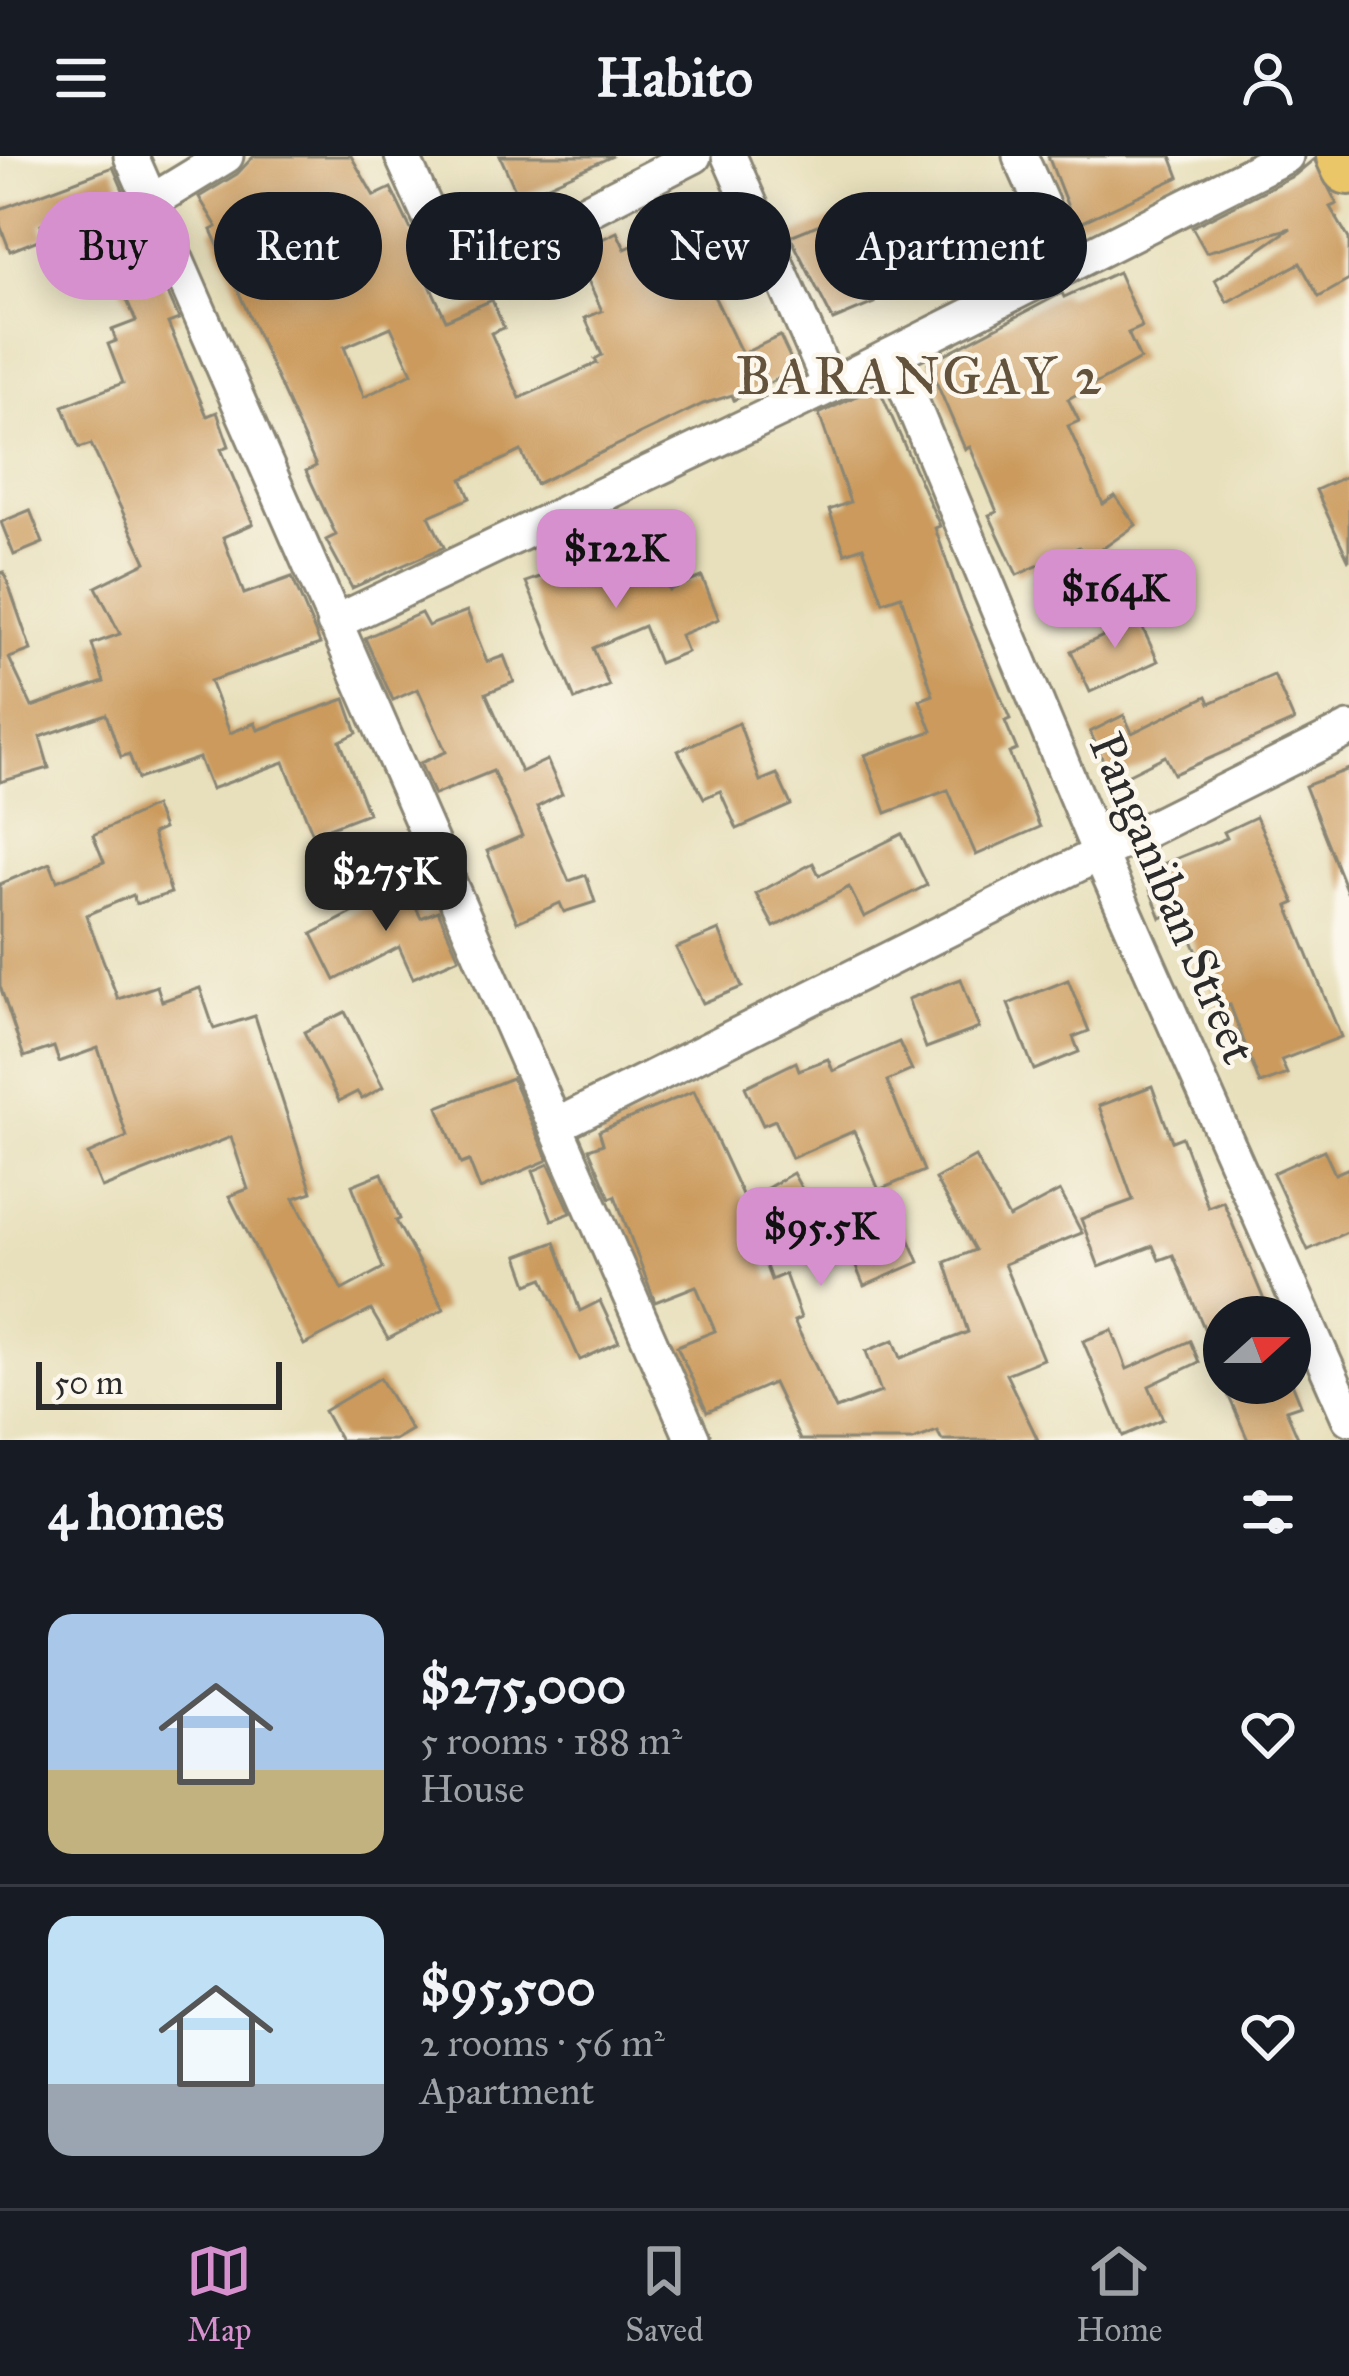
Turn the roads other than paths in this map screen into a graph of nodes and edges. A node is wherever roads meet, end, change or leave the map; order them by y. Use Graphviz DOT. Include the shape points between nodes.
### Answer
graph roads {
  1 [pos="131,156"];
  2 [pos="226,156"];
  3 [pos="401,156"];
  4 [pos="694,156"];
  5 [pos="729,156"];
  6 [pos="1019,156"];
  7 [pos="1286,156"];
  8 [pos="1344,156"];
  9 [pos="1349,167"];
  10 [pos="145,192"];
  11 [pos="167,192"];
  12 [pos="1036,192"];
  13 [pos="1087,256"];
  14 [pos="190,296"];
  15 [pos="1000,300"];
  16 [pos="892,355"];
  17 [pos="830,386"];
  18 [pos="334,623"];
  19 [pos="1349,729"];
  20 [pos="1101,856"];
  21 [pos="557,1125"];
  22 [pos="1349,1418"];
  23 [pos="693,1440"];
  1 -- 10 [label="street"];
  2 -- 11 [label="street"];
  3 -- 4 [label="street" via="457,277"];
  5 -- 17 [label="street"];
  6 -- 12 [label="street"];
  7 -- 13 [label="street"];
  8 -- 9 [label="main road"];
  14 -- 18 [label="street"];
  15 -- 16 [label="street"];
  16 -- 17 [label="street"];
  16 -- 20 [label="street, Panganiban Street"];
  17 -- 18 [label="street"];
  18 -- 21 [label="street"];
  19 -- 20 [label="street"];
  20 -- 21 [label="street"];
  20 -- 22 [label="street, Panganiban Street"];
  21 -- 23 [label="street"];
}
